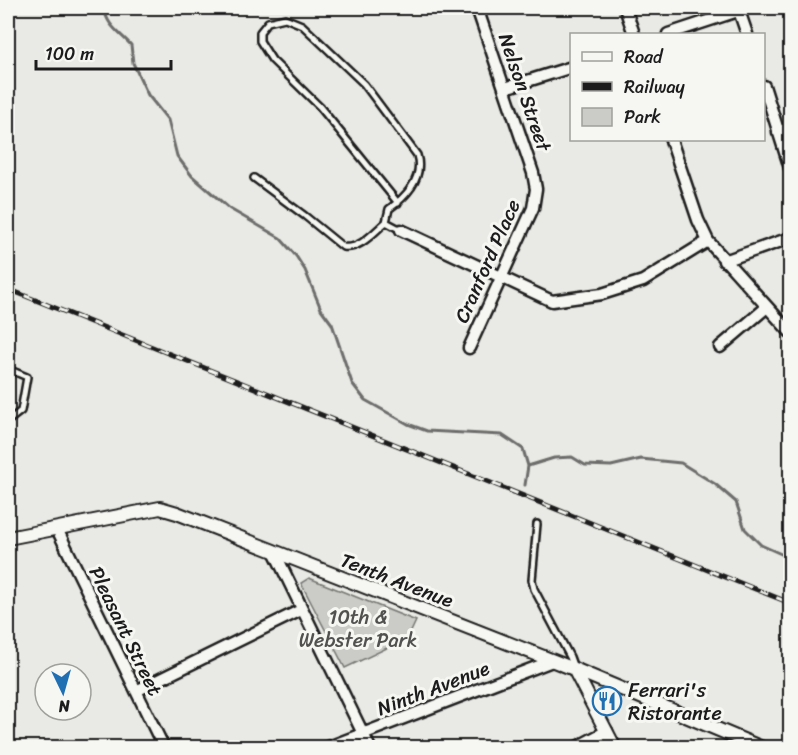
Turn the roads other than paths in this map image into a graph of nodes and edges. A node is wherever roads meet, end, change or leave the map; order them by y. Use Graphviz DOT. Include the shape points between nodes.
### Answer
graph roads {
  1 [pos="477,8"];
  2 [pos="625,8"];
  3 [pos="742,8"];
  4 [pos="634,33"];
  5 [pos="671,33"];
  6 [pos="747,33"];
  7 [pos="570,68"];
  8 [pos="505,88"];
  9 [pos="765,89"];
  10 [pos="790,128"];
  11 [pos="778,132"];
  12 [pos="670,141"];
  13 [pos="790,168"];
  14 [pos="254,178"];
  15 [pos="536,189"];
  16 [pos="398,203"];
  17 [pos="386,222"];
  18 [pos="401,230"];
  19 [pos="790,238"];
  20 [pos="708,242"];
  21 [pos="724,261"];
  22 [pos="500,276"];
  23 [pos="767,307"];
  24 [pos="790,332"];
  25 [pos="720,347"];
  26 [pos="468,348"];
  27 [pos="8,369"];
  28 [pos="8,420"];
  29 [pos="537,524"];
  30 [pos="57,529"];
  31 [pos="8,538"];
  32 [pos="275,553"];
  33 [pos="301,610"];
  34 [pos="552,661"];
  35 [pos="574,669"];
  36 [pos="136,692"];
  37 [pos="607,731"];
  38 [pos="363,734"];
  39 [pos="164,747"];
  40 [pos="326,747"];
  41 [pos="370,747"];
  42 [pos="575,747"];
  43 [pos="615,747"];
  44 [pos="762,747"];
  1 -- 8 [label="street, Nelson Street"];
  2 -- 4 [label="street"];
  3 -- 5 [label="street"];
  3 -- 6 [label="street"];
  7 -- 8 [label="street"];
  8 -- 15 [label="street, Nelson Street"];
  9 -- 11 [label="street"];
  10 -- 11 [label="street"];
  11 -- 13 [label="street"];
  12 -- 20 [label="street"];
  14 -- 17 [label="lane" via="343,247 357,246"];
  15 -- 22 [label="street, Cranford Place" via="533,208"];
  16 -- 16 [label="lane" via="418,178 417,155 364,84 302,25 285,18 268,22 260,32 260,41 272,60 320,107"];
  16 -- 17 [label="lane" via="389,209"];
  17 -- 18 [label="lane"];
  18 -- 22 [label="street"];
  19 -- 21 [label="street"];
  20 -- 21 [label="street"];
  20 -- 22 [label="street" via="643,281 602,294 552,301"];
  21 -- 23 [label="street"];
  22 -- 26 [label="street, Cranford Place"];
  23 -- 24 [label="street"];
  23 -- 25 [label="street"];
  27 -- 28 [label="lane" via="27,377 21,411"];
  29 -- 35 [label="lane" via="534,589"];
  30 -- 31 [label="street, Tenth Avenue"];
  30 -- 32 [label="street, Tenth Avenue" via="160,508"];
  30 -- 36 [label="street, Pleasant Street"];
  32 -- 33 [label="street"];
  32 -- 34 [label="street, Tenth Avenue"];
  33 -- 36 [label="street"];
  33 -- 38 [label="street"];
  34 -- 35 [label="street, Tenth Avenue"];
  34 -- 38 [label="street, Ninth Avenue"];
  35 -- 37 [label="street"];
  35 -- 44 [label="street, Tenth Avenue"];
  36 -- 39 [label="street, Pleasant Street"];
  37 -- 42 [label="street"];
  37 -- 43 [label="street"];
  38 -- 40 [label="street, Ninth Avenue"];
  38 -- 41 [label="street"];
}
